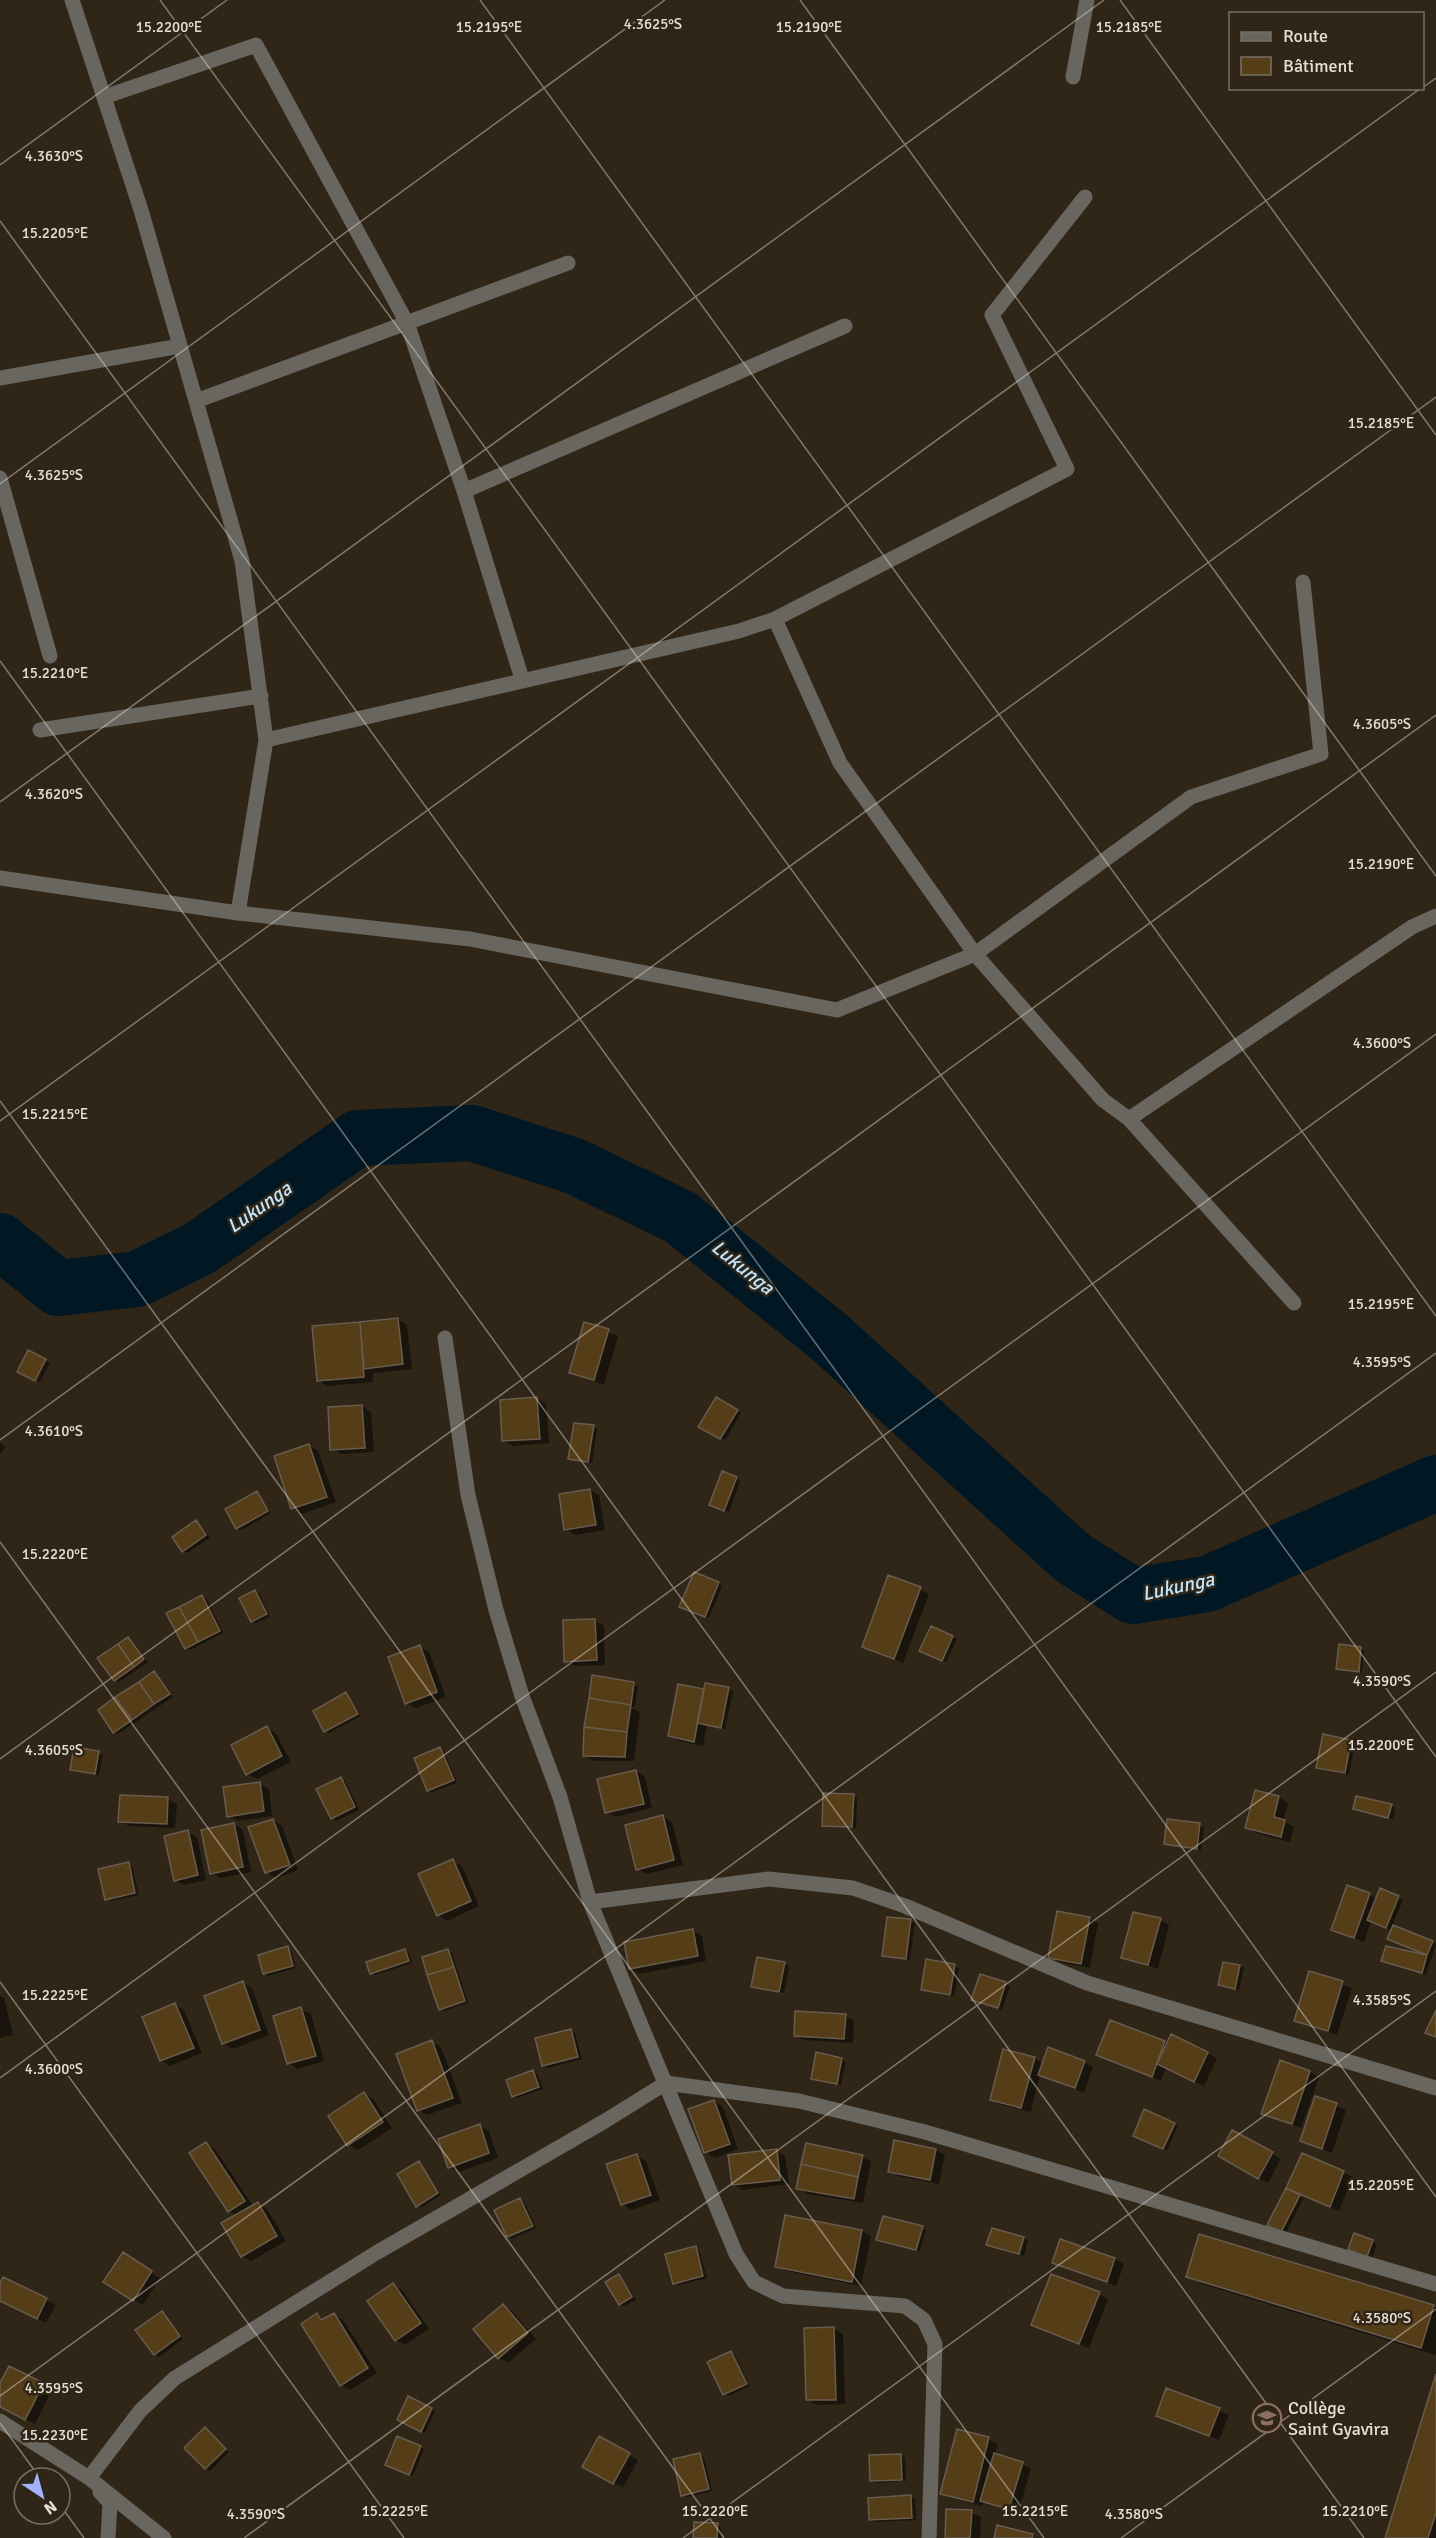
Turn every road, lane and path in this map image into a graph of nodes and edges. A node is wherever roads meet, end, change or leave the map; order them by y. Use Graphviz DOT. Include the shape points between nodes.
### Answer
graph roads {
  1 [pos="72,0"];
  2 [pos="1087,0"];
  3 [pos="1073,77"];
  4 [pos="104,98"];
  5 [pos="1085,196"];
  6 [pos="568,263"];
  7 [pos="407,323"];
  8 [pos="845,326"];
  9 [pos="180,346"];
  10 [pos="0,378"];
  11 [pos="196,401"];
  12 [pos="0,478"];
  13 [pos="464,491"];
  14 [pos="1303,582"];
  15 [pos="775,619"];
  16 [pos="50,656"];
  17 [pos="522,679"];
  18 [pos="261,696"];
  19 [pos="40,730"];
  20 [pos="266,740"];
  21 [pos="0,878"];
  22 [pos="238,913"];
  23 [pos="1436,916"];
  24 [pos="975,954"];
  25 [pos="1129,1119"];
  26 [pos="1294,1303"];
  27 [pos="445,1338"];
  28 [pos="590,1902"];
  29 [pos="666,2083"];
  30 [pos="1436,2088"];
  31 [pos="1436,2284"];
  32 [pos="0,2421"];
  33 [pos="89,2478"];
  34 [pos="108,2538"];
  35 [pos="164,2538"];
  36 [pos="929,2538"];
  1 -- 4 [label="street"];
  2 -- 3 [label="street"];
  4 -- 7 [label="street" via="256,45"];
  4 -- 9 [label="street"];
  5 -- 15 [label="street" via="992,315 1067,469"];
  6 -- 7 [label="street"];
  7 -- 11 [label="street"];
  7 -- 13 [label="street"];
  8 -- 13 [label="street"];
  9 -- 10 [label="street"];
  9 -- 11 [label="street"];
  11 -- 18 [label="street" via="242,561"];
  12 -- 16 [label="street"];
  13 -- 17 [label="street"];
  14 -- 24 [label="street" via="1321,754 1191,797"];
  15 -- 17 [label="street" via="739,632"];
  15 -- 24 [label="street" via="840,763"];
  17 -- 20 [label="street"];
  18 -- 19 [label="street"];
  18 -- 20 [label="street"];
  20 -- 22 [label="street"];
  21 -- 22 [label="street"];
  22 -- 24 [label="street" via="470,939 837,1010"];
  23 -- 25 [label="street" via="1413,927"];
  24 -- 25 [label="street" via="1103,1100"];
  25 -- 26 [label="street"];
  27 -- 28 [label="street" via="468,1495 496,1610 522,1696 560,1797"];
  28 -- 29 [label="street"];
  28 -- 30 [label="street" via="769,1879 853,1888 1087,1983"];
  29 -- 31 [label="street" via="799,2101 925,2132"];
  29 -- 33 [label="street" via="376,2253 175,2378 140,2410"];
  29 -- 36 [label="street" via="736,2254 754,2282 783,2296 905,2306 924,2320 935,2344"];
  32 -- 33 [label="street"];
  33 -- 34 [label="street" via="110,2503"];
  33 -- 35 [label="street"];
}
